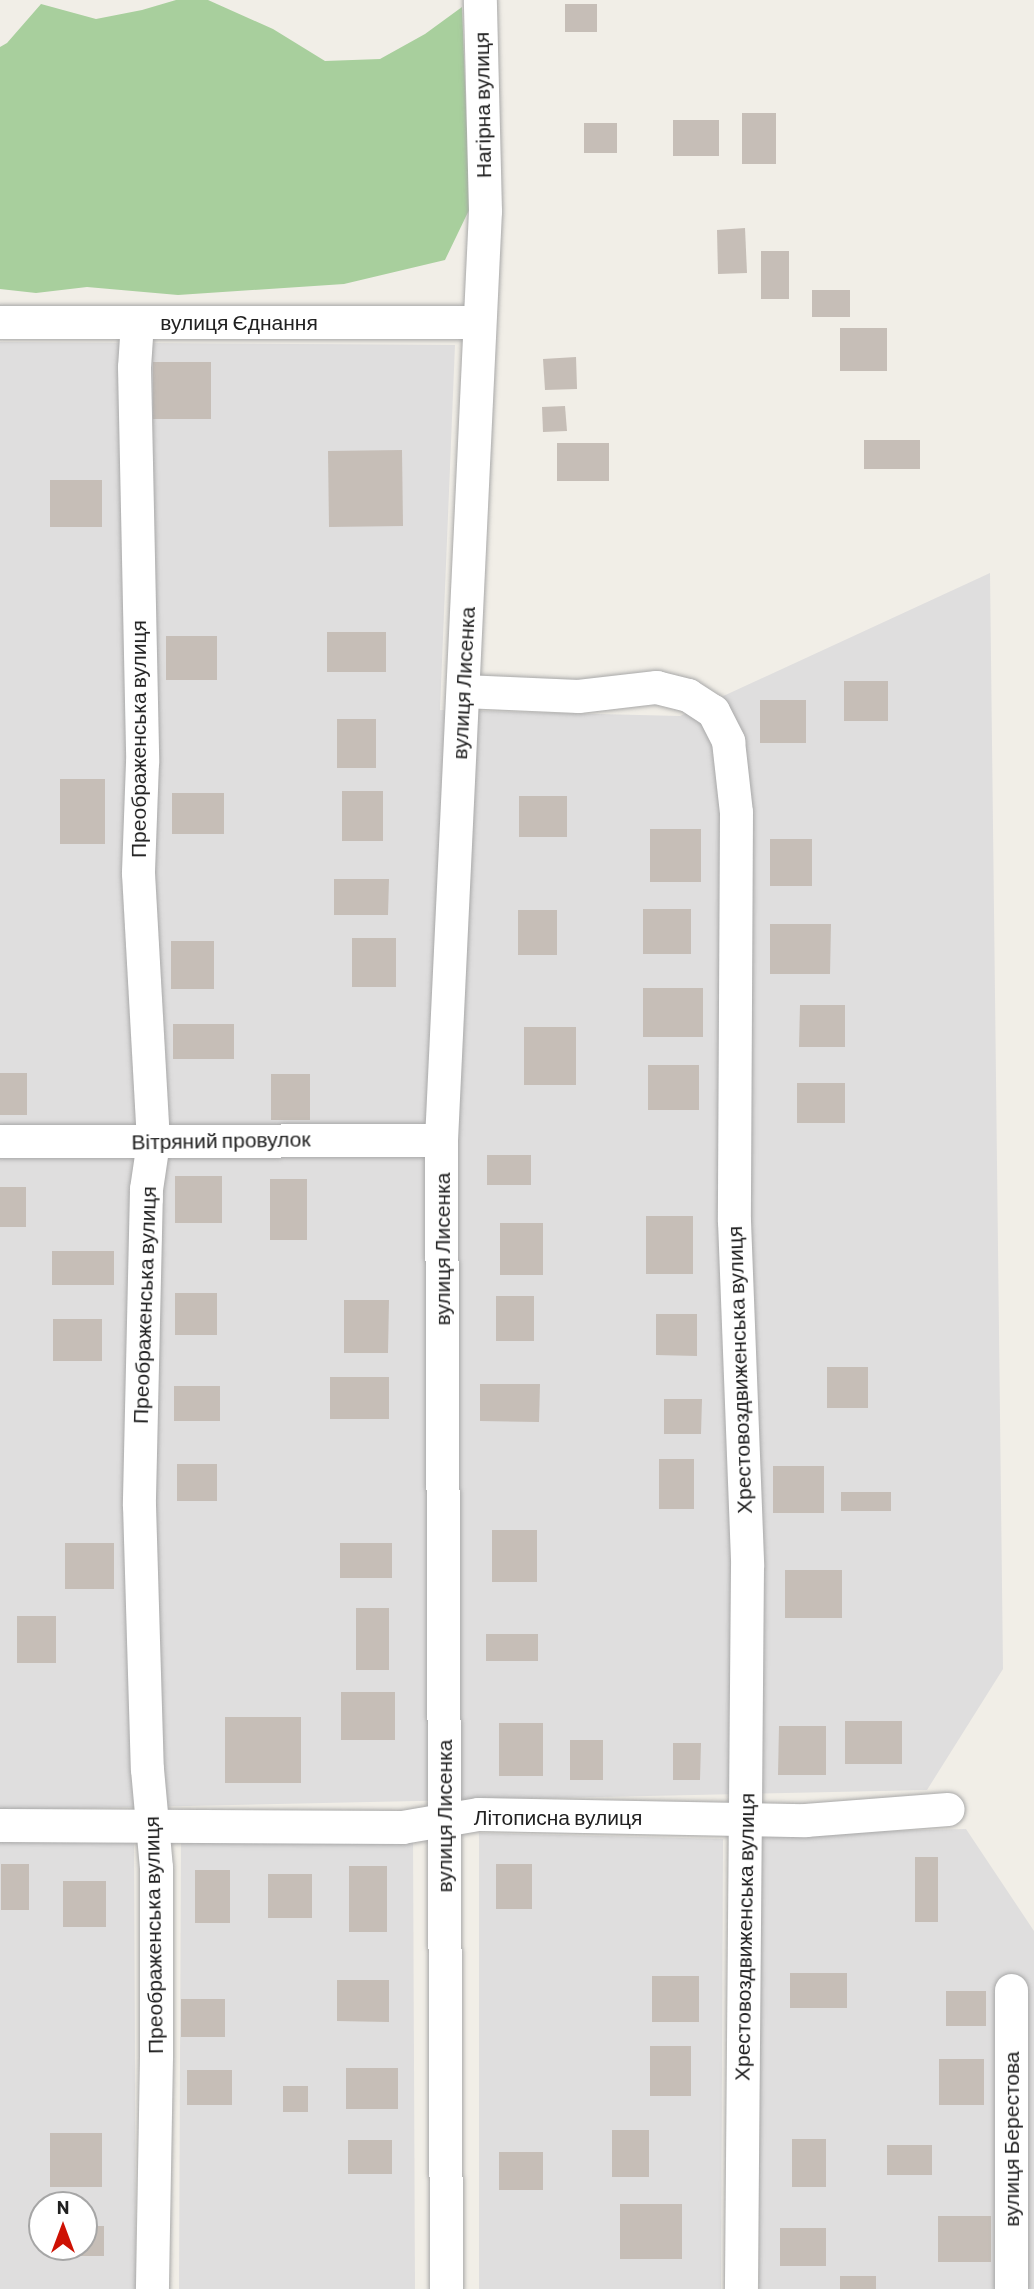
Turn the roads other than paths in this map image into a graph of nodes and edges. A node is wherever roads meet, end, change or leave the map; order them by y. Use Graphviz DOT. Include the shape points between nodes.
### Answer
graph roads {
  1 [pos="480,0"];
  2 [pos="485,211"];
  3 [pos="0,322"];
  4 [pos="136,322"];
  5 [pos="479,322"];
  6 [pos="463,691"];
  7 [pos="441,1140"];
  8 [pos="0,1141"];
  9 [pos="153,1142"];
  10 [pos="948,1809"];
  11 [pos="747,1819"];
  12 [pos="444,1820"];
  13 [pos="153,1824"];
  14 [pos="0,1825"];
  15 [pos="1011,1990"];
  16 [pos="152,2289"];
  17 [pos="446,2289"];
  18 [pos="741,2289"];
  19 [pos="1011,2289"];
  1 -- 2 [label="street, Нагірна вулиця"];
  2 -- 5 [label="street, вулиця Лисенка"];
  3 -- 4 [label="street, вулиця Єднання"];
  4 -- 5 [label="street, вулиця Єднання"];
  4 -- 9 [label="street, Преображенська вулиця" via="142,762 138,873"];
  5 -- 6 [label="street, вулиця Лисенка"];
  6 -- 7 [label="street, вулиця Лисенка"];
  6 -- 11 [label="street, Хрестовоздвиженська вулиця" via="578,696 656,687 688,695 713,711 728,741 736,812 734,1222 747,1566"];
  7 -- 9 [label="street, Вітряний провулок"];
  7 -- 12 [label="street, вулиця Лисенка"];
  8 -- 9 [label="street, Вітряний провулок"];
  9 -- 13 [label="street, Преображенська вулиця" via="146,1189 139,1505 147,1769"];
  10 -- 11 [label="street, Літописна вулиця"];
  11 -- 12 [label="street, Літописна вулиця" via="478,1814"];
  11 -- 18 [label="street, Хрестовоздвиженська вулиця"];
  12 -- 13 [label="street, Літописна вулиця" via="402,1827"];
  12 -- 17 [label="street, вулиця Лисенка"];
  13 -- 14 [label="street, Літописна вулиця"];
  13 -- 16 [label="street, Преображенська вулиця"];
  15 -- 19 [label="street, вулиця Берестова"];
}
